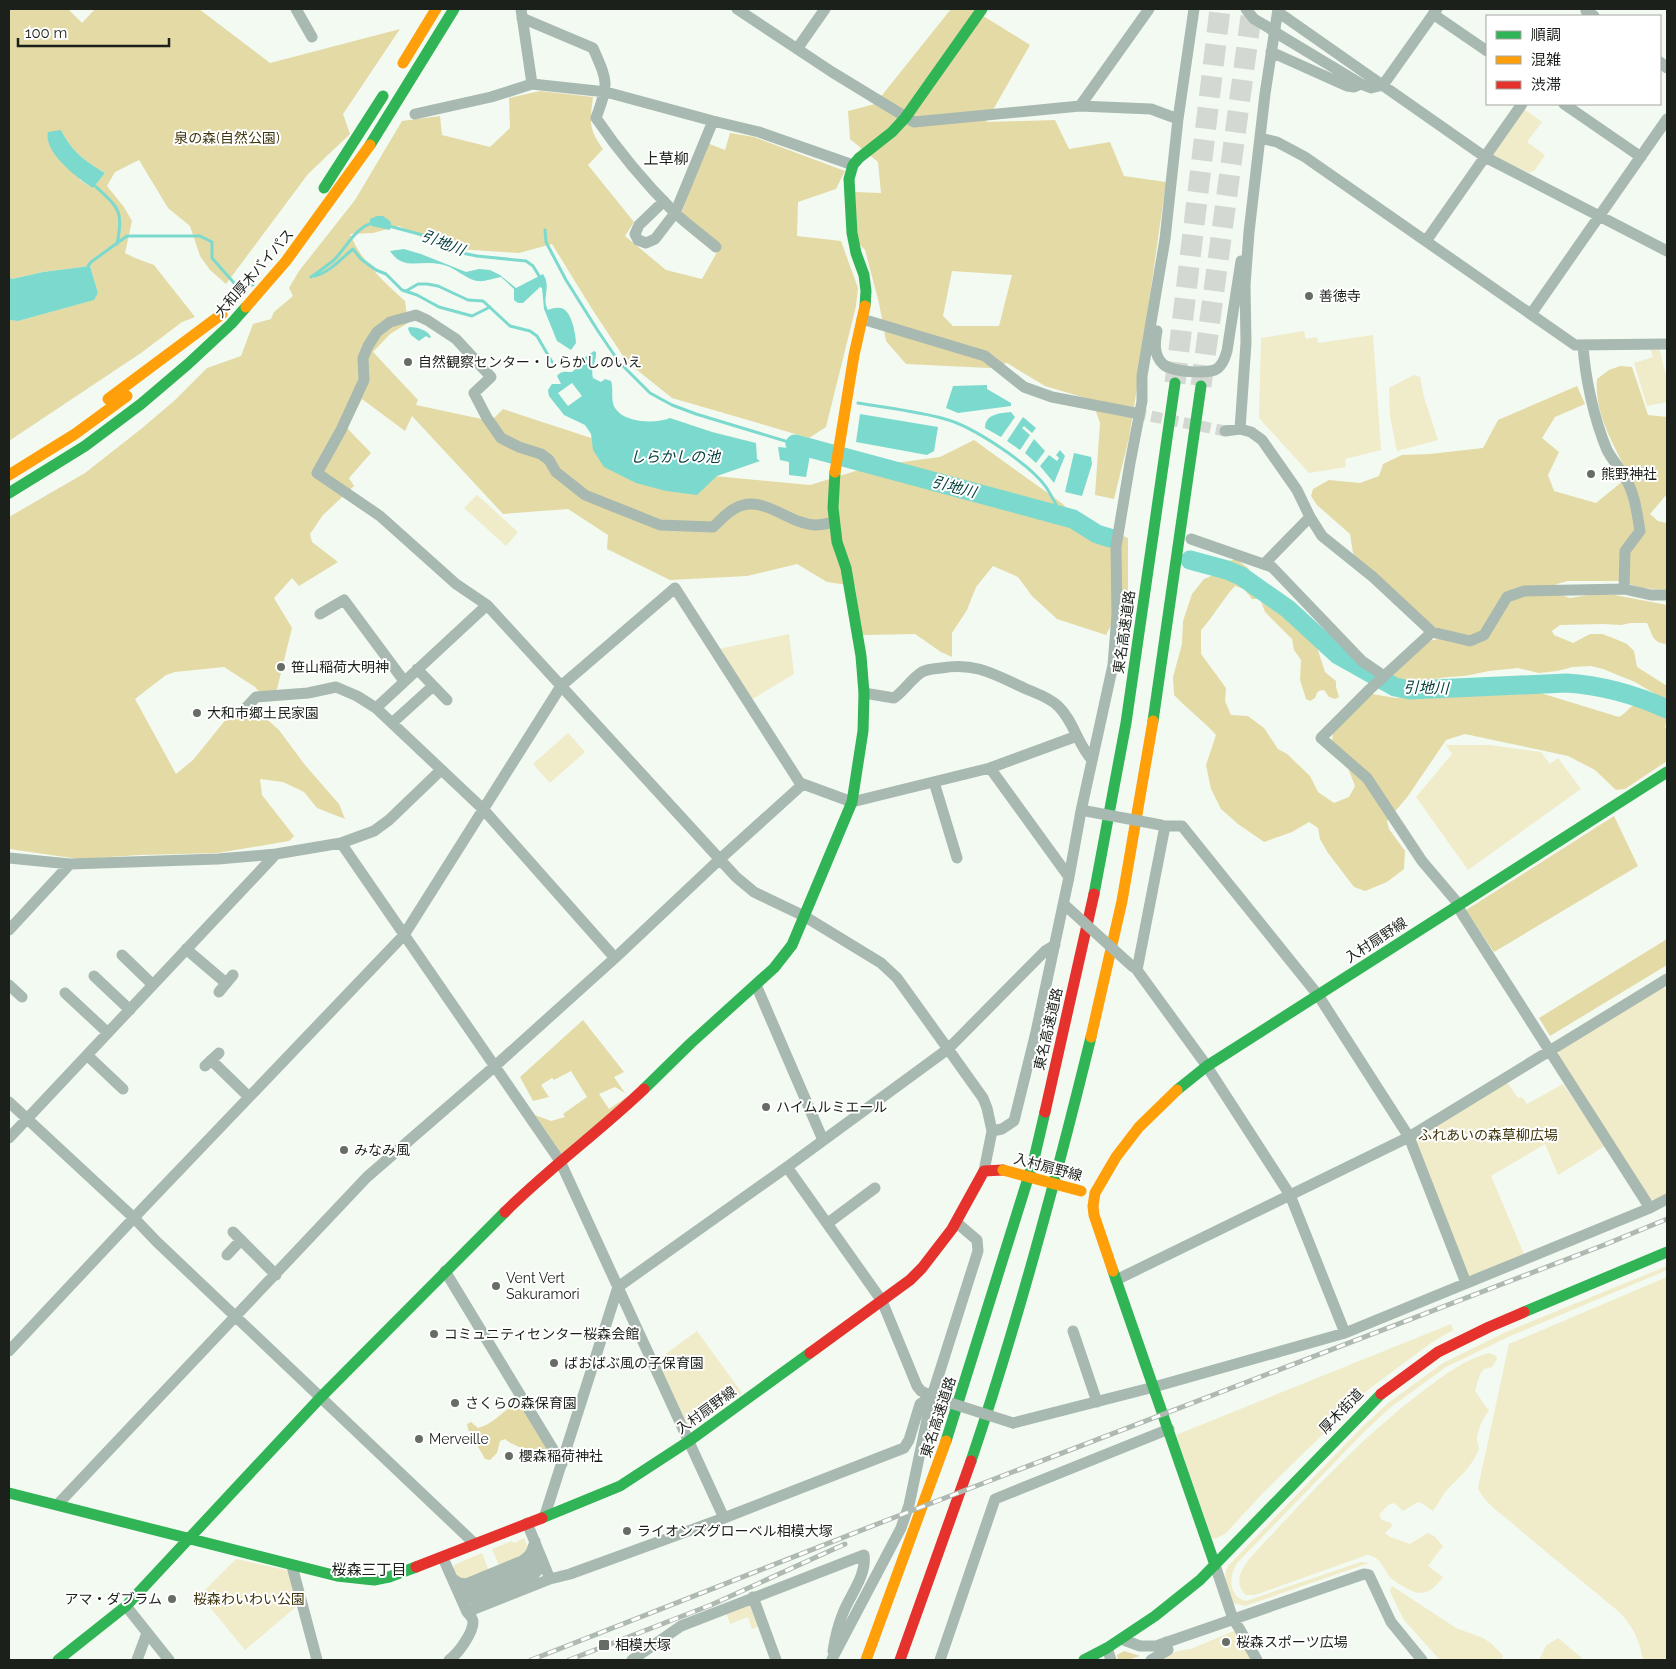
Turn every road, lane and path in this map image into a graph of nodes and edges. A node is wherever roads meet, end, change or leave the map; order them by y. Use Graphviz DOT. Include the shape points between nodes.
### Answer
graph roads {
  1 [pos="296,9"];
  2 [pos="426,9"];
  3 [pos="436,9"];
  4 [pos="454,9"];
  5 [pos="465,9"];
  6 [pos="737,9"];
  7 [pos="825,9"];
  8 [pos="982,9"];
  9 [pos="1149,9"];
  10 [pos="1194,9"];
  11 [pos="1246,9"];
  12 [pos="1435,11"];
  13 [pos="1284,12"];
  14 [pos="522,13"];
  15 [pos="312,37"];
  16 [pos="797,49"];
  17 [pos="1486,50"];
  18 [pos="1271,52"];
  19 [pos="532,84"];
  20 [pos="1361,84"];
  21 [pos="1383,85"];
  22 [pos="389,86"];
  23 [pos="606,92"];
  24 [pos="1521,105"];
  25 [pos="1565,105"];
  26 [pos="1080,106"];
  27 [pos="415,114"];
  28 [pos="905,118"];
  29 [pos="1178,119"];
  30 [pos="1667,119"];
  31 [pos="713,121"];
  32 [pos="375,136"];
  33 [pos="1260,138"];
  34 [pos="1485,157"];
  35 [pos="1641,157"];
  36 [pos="853,165"];
  37 [pos="664,201"];
  38 [pos="308,212"];
  39 [pos="675,213"];
  40 [pos="1600,215"];
  41 [pos="1426,241"];
  42 [pos="716,247"];
  43 [pos="1667,250"];
  44 [pos="1247,252"];
  45 [pos="1160,267"];
  46 [pos="225,311"];
  47 [pos="1531,314"];
  48 [pos="862,319"];
  49 [pos="1667,344"];
  50 [pos="1582,345"];
  51 [pos="176,354"];
  52 [pos="190,366"];
  53 [pos="1175,383"];
  54 [pos="1201,386"];
  55 [pos="1135,413"];
  56 [pos="127,429"];
  57 [pos="1240,429"];
  58 [pos="1225,431"];
  59 [pos="9,463"];
  60 [pos="9,475"];
  61 [pos="9,492"];
  62 [pos="1310,517"];
  63 [pos="834,523"];
  64 [pos="1191,539"];
  65 [pos="1264,564"];
  66 [pos="1624,589"];
  67 [pos="1667,595"];
  68 [pos="487,605"];
  69 [pos="320,614"];
  70 [pos="1432,632"];
  71 [pos="417,669"];
  72 [pos="1384,676"];
  73 [pos="404,681"];
  74 [pos="433,686"];
  75 [pos="561,686"];
  76 [pos="864,693"];
  77 [pos="446,700"];
  78 [pos="376,708"];
  79 [pos="242,712"];
  80 [pos="392,723"];
  81 [pos="1077,736"];
  82 [pos="1092,760"];
  83 [pos="990,768"];
  84 [pos="442,770"];
  85 [pos="1667,772"];
  86 [pos="934,782"];
  87 [pos="803,784"];
  88 [pos="852,802"];
  89 [pos="483,809"];
  90 [pos="1084,811"];
  91 [pos="1163,825"];
  92 [pos="341,843"];
  93 [pos="276,854"];
  94 [pos="9,858"];
  95 [pos="957,858"];
  96 [pos="720,859"];
  97 [pos="70,864"];
  98 [pos="1069,877"];
  99 [pos="1065,906"];
  100 [pos="1458,906"];
  101 [pos="804,916"];
  102 [pos="9,930"];
  103 [pos="404,935"];
  104 [pos="1055,945"];
  105 [pos="186,949"];
  106 [pos="122,955"];
  107 [pos="615,958"];
  108 [pos="1135,968"];
  109 [pos="94,976"];
  110 [pos="1667,979"];
  111 [pos="153,984"];
  112 [pos="226,984"];
  113 [pos="9,985"];
  114 [pos="756,985"];
  115 [pos="65,993"];
  116 [pos="1318,995"];
  117 [pos="22,997"];
  118 [pos="130,1010"];
  119 [pos="108,1032"];
  120 [pos="948,1049"];
  121 [pos="1550,1051"];
  122 [pos="87,1055"];
  123 [pos="212,1060"];
  124 [pos="495,1066"];
  125 [pos="1207,1066"];
  126 [pos="123,1089"];
  127 [pos="249,1098"];
  128 [pos="9,1102"];
  129 [pos="27,1119"];
  130 [pos="992,1131"];
  131 [pos="1409,1137"];
  132 [pos="9,1138"];
  133 [pos="823,1140"];
  134 [pos="560,1161"];
  135 [pos="787,1167"];
  136 [pos="984,1171"];
  137 [pos="875,1188"];
  138 [pos="1094,1194"];
  139 [pos="1290,1195"];
  140 [pos="1667,1199"];
  141 [pos="1650,1208"];
  142 [pos="134,1218"];
  143 [pos="828,1223"];
  144 [pos="957,1223"];
  145 [pos="1667,1252"];
  146 [pos="227,1255"];
  147 [pos="445,1271"];
  148 [pos="276,1275"];
  149 [pos="1116,1280"];
  150 [pos="1466,1283"];
  151 [pos="618,1287"];
  152 [pos="882,1301"];
  153 [pos="236,1316"];
  154 [pos="1073,1331"];
  155 [pos="1345,1333"];
  156 [pos="9,1351"];
  157 [pos="1154,1387"];
  158 [pos="321,1397"];
  159 [pos="935,1397"];
  160 [pos="1096,1402"];
  161 [pos="1169,1429"];
  162 [pos="689,1441"];
  163 [pos="562,1464"];
  164 [pos="9,1493"];
  165 [pos="58,1504"];
  166 [pos="545,1516"];
  167 [pos="724,1518"];
  168 [pos="527,1523"];
  169 [pos="188,1538"];
  170 [pos="475,1544"];
  171 [pos="538,1550"];
  172 [pos="443,1558"];
  173 [pos="1215,1565"];
  174 [pos="292,1566"];
  175 [pos="550,1579"];
  176 [pos="456,1587"];
  177 [pos="753,1597"];
  178 [pos="126,1606"];
  179 [pos="467,1612"];
  180 [pos="1233,1619"];
  181 [pos="147,1633"];
  182 [pos="1121,1639"];
  183 [pos="1166,1642"];
  184 [pos="1107,1648"];
  185 [pos="58,1660"];
  186 [pos="138,1660"];
  187 [pos="169,1660"];
  188 [pos="317,1660"];
  189 [pos="449,1660"];
  190 [pos="632,1660"];
  191 [pos="776,1660"];
  192 [pos="832,1660"];
  193 [pos="866,1660"];
  194 [pos="900,1660"];
  195 [pos="940,1660"];
  196 [pos="1084,1660"];
  197 [pos="1111,1660"];
  198 [pos="1151,1660"];
  199 [pos="1257,1660"];
  200 [pos="1422,1660"];
  1 -- 15 [label="street"];
  2 -- 3 [label="main road" via="397,71"];
  4 -- 32 [label="main road, 大和厚木バイパス"];
  5 -- 32 [label="main road" via="430,65"];
  6 -- 16 [label="street"];
  7 -- 16 [label="street"];
  8 -- 28 [label="main road"];
  9 -- 26 [label="street"];
  10 -- 29 [label="street"];
  11 -- 20 [label="street, bridge" via="1254,19"];
  12 -- 17 [label="street"];
  12 -- 21 [label="street"];
  13 -- 18 [label="street"];
  13 -- 21 [label="street"];
  14 -- 19 [label="street"];
  14 -- 23 [label="street" via="593,48 605,74"];
  16 -- 28 [label="street"];
  18 -- 20 [label="street" via="1347,86"];
  18 -- 33 [label="street"];
  19 -- 23 [label="street"];
  19 -- 27 [label="street"];
  20 -- 21 [label="street" via="1371,88"];
  21 -- 34 [label="street"];
  22 -- 38 [label="main road"];
  23 -- 31 [label="street"];
  23 -- 37 [label="street" via="596,118 616,147"];
  24 -- 34 [label="street"];
  25 -- 35 [label="street"];
  26 -- 28 [label="street" via="914,122"];
  26 -- 29 [label="street" via="1151,109"];
  28 -- 36 [label="main road"];
  29 -- 45 [label="street"];
  30 -- 35 [label="street"];
  31 -- 36 [label="street" via="759,132"];
  31 -- 39 [label="street"];
  32 -- 52 [label="main road, 大和厚木バイパス" via="286,261"];
  33 -- 41 [label="street" via="1277,142 1305,157"];
  33 -- 44 [label="street"];
  34 -- 40 [label="street"];
  34 -- 41 [label="street"];
  35 -- 40 [label="street"];
  36 -- 48 [label="main road" via="849,179 852,233 866,291"];
  37 -- 39 [label="street"];
  37 -- 39 [label="street" via="639,225 635,234 638,240 646,244 654,239"];
  39 -- 42 [label="street"];
  40 -- 43 [label="street"];
  40 -- 47 [label="street"];
  41 -- 47 [label="street"];
  44 -- 45 [label="street" via="1239,263 1224,361 1210,372 1174,369 1163,364 1157,355 1155,344 1163,279"];
  44 -- 57 [label="street" via="1246,343"];
  45 -- 82 [label="street" via="1142,376 1142,401 1116,547 1117,615 1113,665"];
  46 -- 51 [label="main road, 大和厚木バイパス"];
  47 -- 50 [label="street" via="1575,345"];
  48 -- 55 [label="street" via="984,356 1024,386 1052,397"];
  48 -- 63 [label="main road" via="836,464"];
  49 -- 50 [label="street"];
  50 -- 66 [label="street" via="1591,399 1608,451 1626,478 1637,512 1640,531 1625,551"];
  51 -- 59 [label="main road"];
  51 -- 60 [label="main road, 大和厚木バイパス" via="132,393"];
  52 -- 56 [label="main road"];
  52 -- 61 [label="main road" via="85,446"];
  53 -- 193 [label="main road, 東名高速道路" via="1126,723 1093,898 1034,1159 939,1464"];
  54 -- 194 [label="main road" via="1153,728 1122,904 1086,1057 1058,1172 1000,1374 968,1476"];
  57 -- 58 [label="street"];
  57 -- 62 [label="street" via="1262,440 1297,490"];
  62 -- 65 [label="street"];
  62 -- 70 [label="street" via="1322,536 1373,577"];
  63 -- 68 [label="street" via="814,525 785,517 776,510 742,505 714,527 660,525 585,495 556,472 541,454 501,438 474,394 491,377 456,339 416,315 390,322 377,332 368,346 363,358 364,380 342,430 317,473 380,516 456,584"];
  63 -- 76 [label="main road" via="846,568"];
  64 -- 65 [label="street"];
  65 -- 72 [label="street" via="1272,567 1362,661"];
  66 -- 67 [label="street"];
  66 -- 70 [label="street" via="1524,591 1507,597 1484,635 1470,641"];
  68 -- 71 [label="street"];
  68 -- 75 [label="street"];
  69 -- 73 [label="street" via="344,600"];
  70 -- 72 [label="street"];
  71 -- 73 [label="street"];
  71 -- 74 [label="street"];
  72 -- 100 [label="street" via="1321,738 1367,778 1422,862"];
  73 -- 78 [label="street"];
  74 -- 77 [label="street"];
  74 -- 80 [label="street"];
  75 -- 87 [label="street" via="675,588"];
  75 -- 89 [label="street"];
  75 -- 96 [label="street"];
  76 -- 81 [label="street" via="894,698 921,673 954,665 970,666 1045,697 1058,706"];
  76 -- 88 [label="main road" via="863,731"];
  78 -- 79 [label="street" via="336,687 256,697"];
  78 -- 80 [label="street"];
  80 -- 84 [label="street"];
  81 -- 82 [label="street"];
  81 -- 83 [label="street"];
  82 -- 90 [label="street"];
  83 -- 86 [label="street"];
  83 -- 98 [label="street"];
  84 -- 89 [label="street"];
  84 -- 92 [label="street" via="374,831"];
  85 -- 100 [label="main road, 入村扇野線"];
  86 -- 88 [label="street"];
  86 -- 95 [label="street"];
  87 -- 88 [label="street"];
  87 -- 96 [label="street"];
  88 -- 101 [label="main road"];
  89 -- 103 [label="street"];
  89 -- 107 [label="street"];
  90 -- 91 [label="street, bridge"];
  90 -- 98 [label="street"];
  91 -- 108 [label="street"];
  91 -- 116 [label="street" via="1182,826"];
  92 -- 93 [label="street"];
  92 -- 103 [label="street"];
  93 -- 97 [label="street"];
  93 -- 105 [label="street"];
  94 -- 97 [label="street"];
  96 -- 101 [label="street" via="745,886"];
  96 -- 107 [label="street"];
  97 -- 102 [label="street"];
  98 -- 99 [label="street"];
  99 -- 104 [label="street"];
  99 -- 108 [label="street, bridge"];
  100 -- 116 [label="main road, 入村扇野線"];
  100 -- 121 [label="street"];
  101 -- 114 [label="main road" via="783,958"];
  101 -- 120 [label="street" via="881,963 897,978"];
  103 -- 124 [label="street"];
  103 -- 127 [label="street"];
  104 -- 120 [label="street" via="1045,951"];
  104 -- 130 [label="street" via="1014,1121"];
  105 -- 111 [label="street"];
  105 -- 112 [label="street"];
  106 -- 111 [label="street"];
  107 -- 124 [label="street"];
  108 -- 125 [label="street"];
  109 -- 118 [label="street"];
  110 -- 121 [label="street"];
  111 -- 118 [label="street"];
  113 -- 117 [label="street"];
  114 -- 133 [label="street"];
  114 -- 134 [label="main road" via="628,1104"];
  115 -- 119 [label="street"];
  116 -- 125 [label="main road, 入村扇野線"];
  116 -- 131 [label="street"];
  118 -- 119 [label="street"];
  119 -- 122 [label="street"];
  120 -- 130 [label="street" via="988,1108"];
  120 -- 133 [label="street"];
  121 -- 131 [label="street"];
  121 -- 141 [label="street"];
  122 -- 126 [label="street"];
  122 -- 129 [label="street"];
  123 -- 127 [label="street"];
  124 -- 134 [label="street"];
  124 -- 148 [label="street" via="368,1177"];
  125 -- 138 [label="main road, 入村扇野線" via="1144,1119"];
  125 -- 139 [label="street"];
  127 -- 142 [label="street"];
  128 -- 129 [label="street"];
  129 -- 132 [label="street"];
  129 -- 142 [label="street"];
  130 -- 136 [label="street"];
  131 -- 139 [label="street"];
  131 -- 150 [label="street"];
  133 -- 135 [label="street"];
  134 -- 147 [label="main road"];
  134 -- 151 [label="street"];
  135 -- 143 [label="street"];
  135 -- 151 [label="street"];
  136 -- 138 [label="main road, 入村扇野線, bridge" via="1002,1170"];
  136 -- 144 [label="main road, 入村扇野線"];
  137 -- 143 [label="street"];
  138 -- 149 [label="main road" via="1093,1212"];
  139 -- 149 [label="street"];
  139 -- 155 [label="street"];
  140 -- 141 [label="street"];
  141 -- 150 [label="street"];
  142 -- 153 [label="street"];
  142 -- 156 [label="street"];
  143 -- 152 [label="street"];
  144 -- 152 [label="main road, 入村扇野線" via="924,1266"];
  144 -- 159 [label="street" via="977,1240 978,1251"];
  145 -- 173 [label="main road, 厚木街道" via="1498,1323 1438,1352 1378,1396"];
  146 -- 148 [label="street" via="237,1236"];
  147 -- 158 [label="main road"];
  147 -- 163 [label="street"];
  148 -- 153 [label="street"];
  149 -- 157 [label="main road"];
  150 -- 155 [label="street"];
  151 -- 162 [label="street"];
  151 -- 163 [label="street"];
  152 -- 159 [label="street" via="917,1386"];
  152 -- 162 [label="main road, 入村扇野線"];
  153 -- 158 [label="street"];
  153 -- 165 [label="street"];
  154 -- 160 [label="street" via="1083,1344"];
  155 -- 157 [label="street"];
  157 -- 160 [label="street"];
  157 -- 161 [label="main road"];
  158 -- 169 [label="main road"];
  158 -- 170 [label="street"];
  159 -- 160 [label="street, bridge" via="1014,1423"];
  159 -- 167 [label="street" via="920,1404 904,1448"];
  159 -- 192 [label="street" via="901,1528"];
  161 -- 173 [label="main road"];
  161 -- 195 [label="street" via="995,1499"];
  162 -- 166 [label="main road, 入村扇野線" via="620,1486"];
  162 -- 167 [label="street"];
  163 -- 166 [label="street"];
  164 -- 165 [label="main road, 入村扇野線"];
  165 -- 169 [label="main road, 入村扇野線"];
  166 -- 168 [label="main road, 入村扇野線"];
  167 -- 175 [label="street"];
  168 -- 170 [label="main road, 入村扇野線"];
  168 -- 171 [label="street"];
  169 -- 174 [label="main road, 入村扇野線"];
  169 -- 178 [label="main road"];
  170 -- 172 [label="main road, 入村扇野線"];
  171 -- 175 [label="street"];
  171 -- 176 [label="street" via="529,1558 466,1584 459,1583"];
  171 -- 176 [label="street" via="540,1567 530,1577 473,1599 467,1599"];
  172 -- 174 [label="main road, 入村扇野線" via="374,1580"];
  172 -- 176 [label="street"];
  173 -- 180 [label="street"];
  173 -- 182 [label="main road, 厚木街道" via="1175,1601"];
  174 -- 188 [label="street"];
  175 -- 179 [label="street"];
  176 -- 179 [label="street"];
  177 -- 190 [label="street" via="681,1626"];
  177 -- 191 [label="street"];
  177 -- 192 [label="street" via="864,1555 866,1565 842,1614"];
  178 -- 181 [label="street"];
  178 -- 185 [label="main road"];
  179 -- 189 [label="street" via="473,1624 459,1652"];
  180 -- 183 [label="street"];
  180 -- 199 [label="street"];
  180 -- 200 [label="street" via="1364,1574 1370,1575 1391,1622"];
  181 -- 186 [label="street"];
  181 -- 187 [label="street"];
  182 -- 183 [label="street" via="1140,1646"];
  182 -- 184 [label="main road, 厚木街道"];
  183 -- 198 [label="street" via="1168,1650"];
  184 -- 196 [label="main road, 厚木街道"];
  184 -- 197 [label="street"];
}
